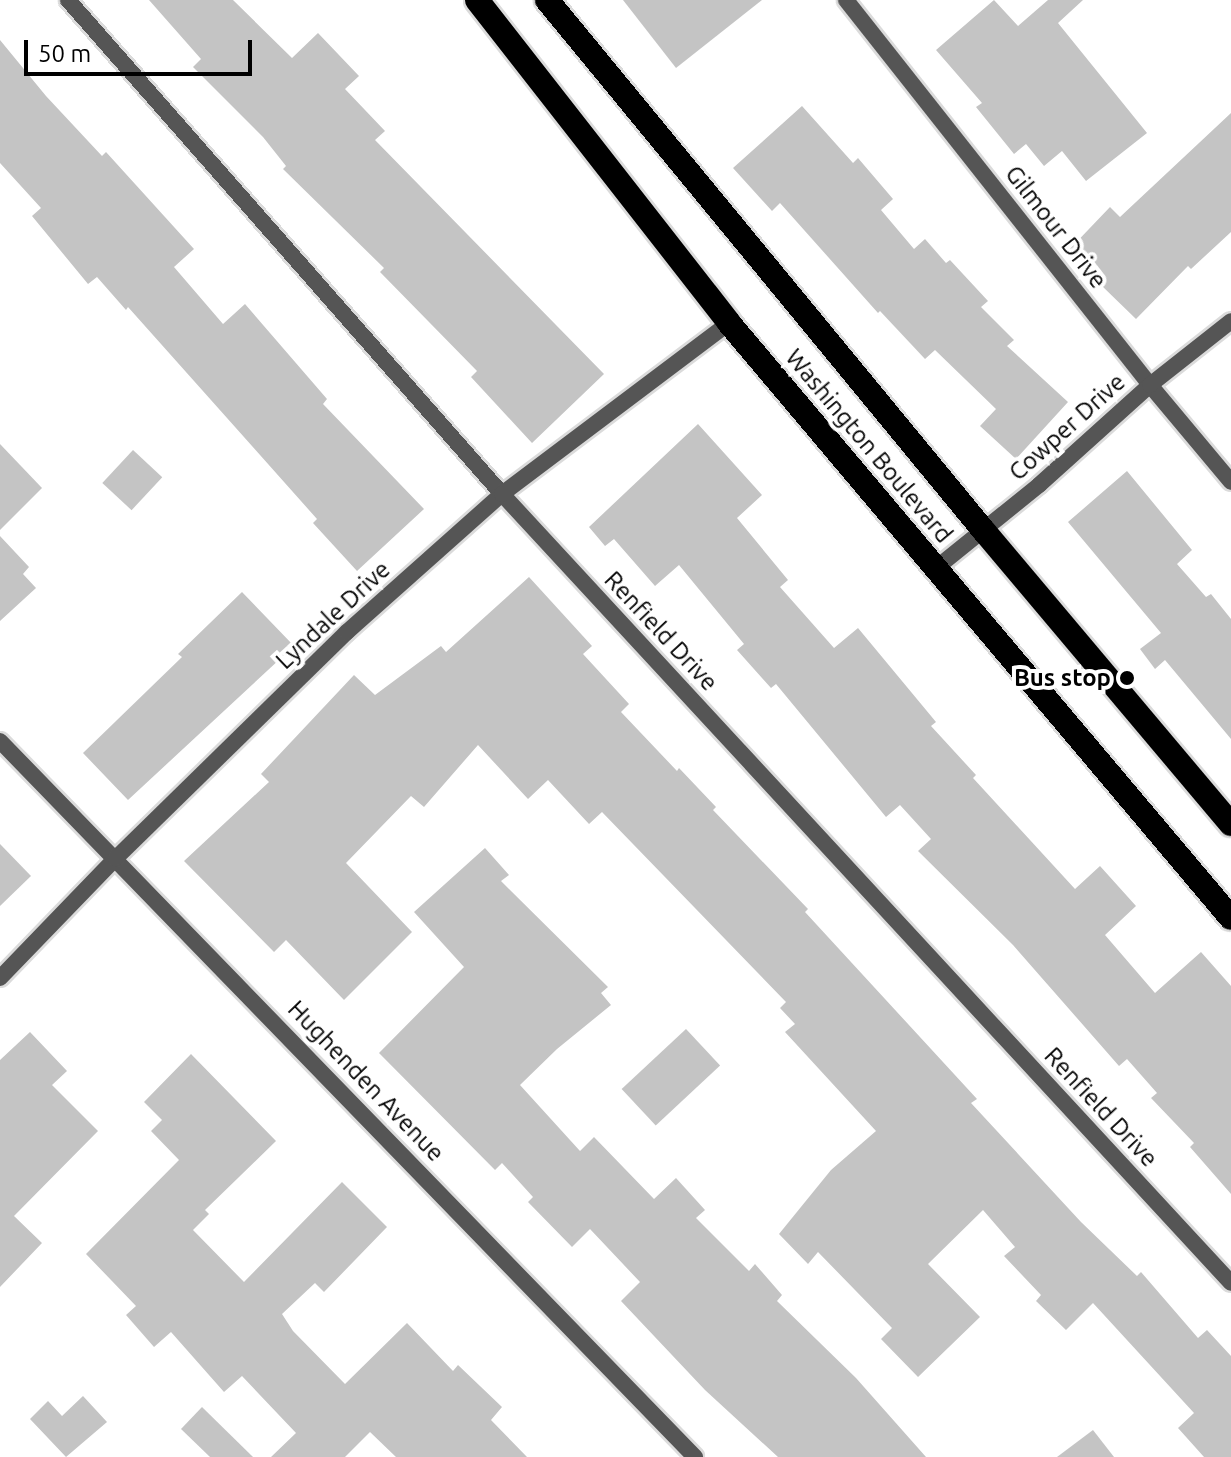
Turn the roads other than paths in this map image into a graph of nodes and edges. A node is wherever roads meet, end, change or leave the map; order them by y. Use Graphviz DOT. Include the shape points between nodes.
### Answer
graph roads {
  1 [pos="68,0"];
  2 [pos="477,0"];
  3 [pos="547,0"];
  4 [pos="846,0"];
  5 [pos="1231,321"];
  6 [pos="729,323"];
  7 [pos="1150,385"];
  8 [pos="1231,482"];
  9 [pos="502,494"];
  10 [pos="984,531"];
  11 [pos="935,569"];
  12 [pos="0,741"];
  13 [pos="1231,824"];
  14 [pos="116,858"];
  15 [pos="1231,918"];
  16 [pos="0,978"];
  17 [pos="1231,1283"];
  18 [pos="695,1457"];
  1 -- 9 [label="street, Renfield Drive"];
  2 -- 6 [label="highway, Washington Boulevard"];
  3 -- 10 [label="highway, Washington Boulevard"];
  4 -- 7 [label="street, Gilmour Drive"];
  5 -- 7 [label="street, Cowper Drive"];
  6 -- 9 [label="street, Lyndale Drive"];
  6 -- 11 [label="highway, Washington Boulevard"];
  7 -- 8 [label="street, Gilmour Drive"];
  7 -- 10 [label="street, Cowper Drive"];
  9 -- 14 [label="street, Lyndale Drive" via="347,632"];
  9 -- 17 [label="street, Renfield Drive"];
  10 -- 11 [label="street, Cowper Drive"];
  10 -- 13 [label="highway, Washington Boulevard"];
  11 -- 15 [label="highway, Washington Boulevard"];
  12 -- 14 [label="street, Hughenden Avenue"];
  14 -- 16 [label="street, Lyndale Drive"];
  14 -- 18 [label="street, Hughenden Avenue"];
}
